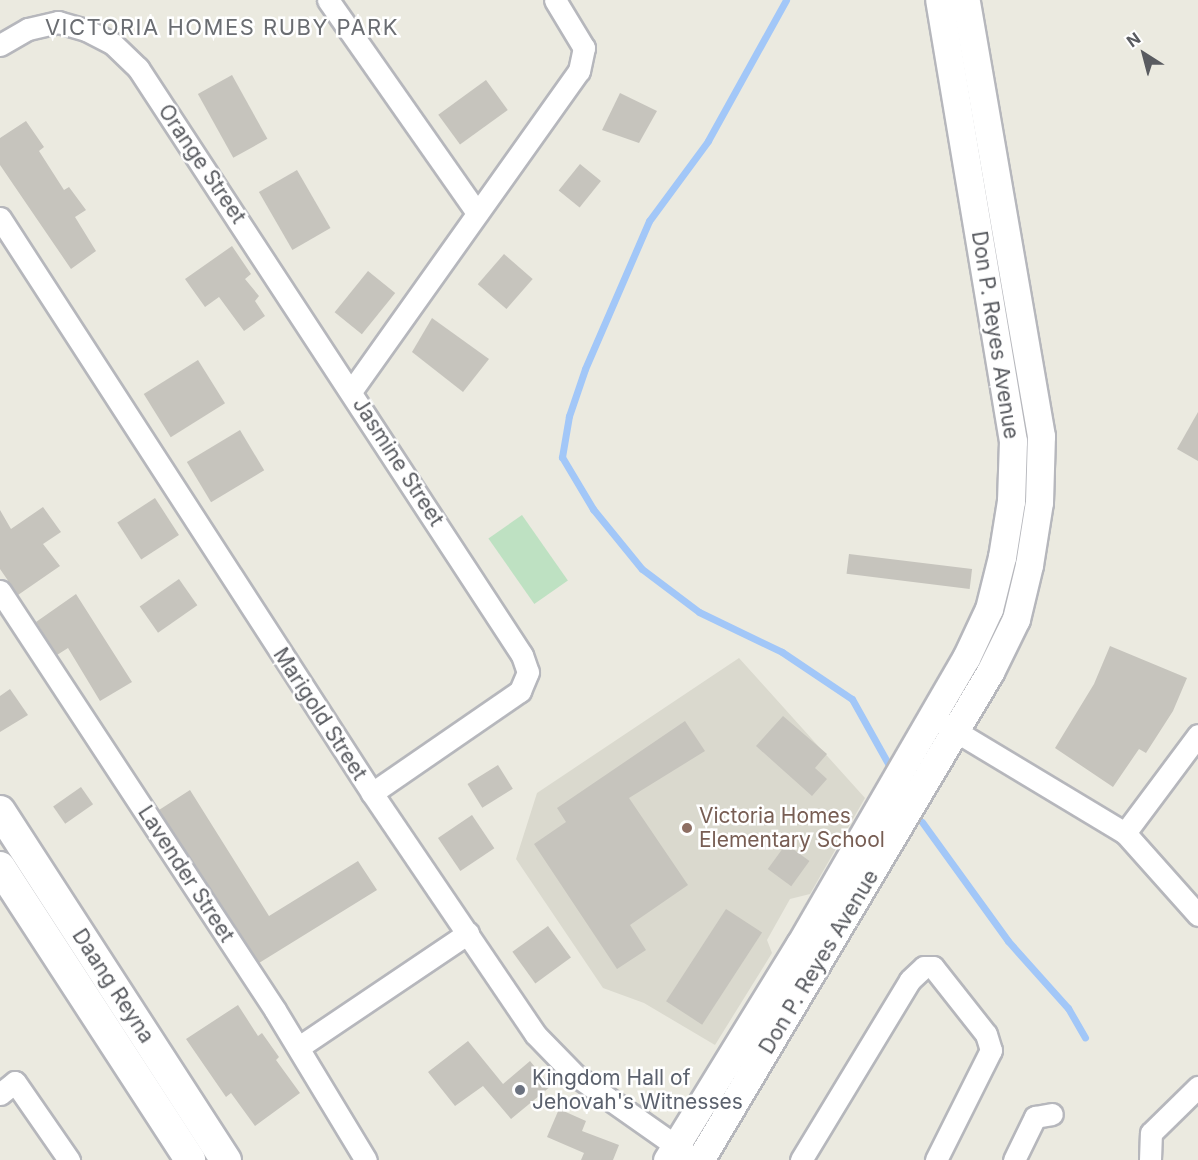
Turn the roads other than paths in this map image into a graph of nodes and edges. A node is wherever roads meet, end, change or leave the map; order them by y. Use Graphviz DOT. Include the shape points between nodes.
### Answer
graph roads {
  1 [pos="328,0"];
  2 [pos="555,0"];
  3 [pos="939,0"];
  4 [pos="966,0"];
  5 [pos="0,45"];
  6 [pos="477,213"];
  7 [pos="0,218"];
  8 [pos="352,390"];
  9 [pos="0,591"];
  10 [pos="932,716"];
  11 [pos="956,730"];
  12 [pos="1198,735"];
  13 [pos="372,793"];
  14 [pos="0,811"];
  15 [pos="1125,833"];
  16 [pos="0,867"];
  17 [pos="1198,915"];
  18 [pos="468,933"];
  19 [pos="299,1047"];
  20 [pos="1198,1087"];
  21 [pos="0,1094"];
  22 [pos="1052,1114"];
  23 [pos="684,1156"];
  24 [pos="69,1160"];
  25 [pos="190,1160"];
  26 [pos="226,1160"];
  27 [pos="366,1160"];
  28 [pos="801,1160"];
  29 [pos="936,1160"];
  30 [pos="1014,1160"];
  31 [pos="1150,1160"];
  1 -- 6 [label="street"];
  2 -- 6 [label="street, Jasmine Street" via="584,48 579,71"];
  3 -- 10 [label="street, Don P. Reyes Avenue" via="1013,441 1011,501 989,609"];
  4 -- 11 [label="street, Don P. Reyes Avenue" via="1041,436 1040,502 1016,619"];
  5 -- 8 [label="street, Orange Street" via="28,29 58,22 104,39 138,68"];
  6 -- 8 [label="street, Jasmine Street"];
  7 -- 13 [label="street, Marigold Street"];
  8 -- 13 [label="street, Jasmine Street" via="522,655 528,672 520,691"];
  9 -- 19 [label="street, Lavender Street"];
  10 -- 11 [label="street"];
  10 -- 23 [label="street, Don P. Reyes Avenue" via="800,944"];
  11 -- 15 [label="street"];
  11 -- 23 [label="street, Don P. Reyes Avenue"];
  12 -- 15 [label="street"];
  13 -- 18 [label="street, Marigold Street"];
  14 -- 26 [label="main road, Daang Reyna"];
  15 -- 17 [label="street"];
  16 -- 25 [label="main road, Daang Reyna"];
  18 -- 19 [label="street"];
  18 -- 23 [label="street, Marigold Street" via="535,1034 555,1056"];
  19 -- 27 [label="street, Lavender Street"];
  20 -- 31 [label="street" via="1151,1133"];
  21 -- 24 [label="street" via="15,1082"];
  22 -- 30 [label="street" via="1035,1117"];
  28 -- 29 [label="street" via="910,980 924,967 933,967 986,1034 992,1050"];
}
